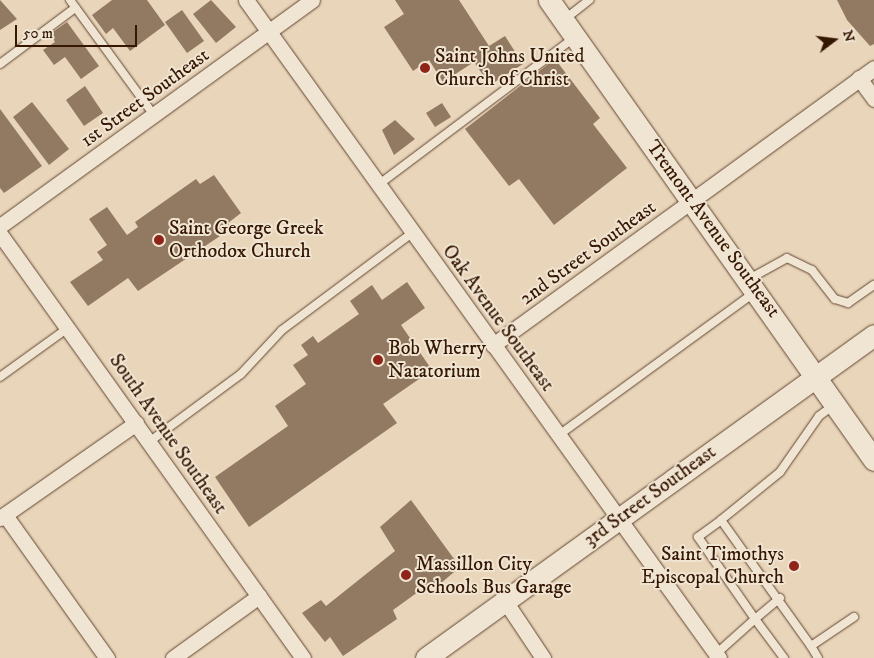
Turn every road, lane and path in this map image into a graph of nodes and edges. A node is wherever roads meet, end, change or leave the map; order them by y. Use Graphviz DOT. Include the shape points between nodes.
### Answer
graph roads {
  1 [pos="70,0"];
  2 [pos="246,0"];
  3 [pos="312,0"];
  4 [pos="549,0"];
  5 [pos="589,0"];
  6 [pos="75,8"];
  7 [pos="569,29"];
  8 [pos="269,32"];
  9 [pos="0,64"];
  10 [pos="874,68"];
  11 [pos="859,78"];
  12 [pos="874,100"];
  13 [pos="154,116"];
  14 [pos="378,186"];
  15 [pos="693,200"];
  16 [pos="0,226"];
  17 [pos="412,233"];
  18 [pos="0,234"];
  19 [pos="753,285"];
  20 [pos="874,285"];
  21 [pos="68,328"];
  22 [pos="874,335"];
  23 [pos="494,345"];
  24 [pos="818,375"];
  25 [pos="0,377"];
  26 [pos="837,403"];
  27 [pos="136,423"];
  28 [pos="559,436"];
  29 [pos="149,442"];
  30 [pos="874,460"];
  31 [pos="2,517"];
  32 [pos="619,518"];
  33 [pos="721,520"];
  34 [pos="259,596"];
  35 [pos="780,598"];
  36 [pos="505,601"];
  37 [pos="854,617"];
  38 [pos="755,619"];
  39 [pos="812,646"];
  40 [pos="717,656"];
  41 [pos="107,658"];
  42 [pos="173,658"];
  43 [pos="303,658"];
  44 [pos="426,658"];
  45 [pos="542,658"];
  46 [pos="784,658"];
  47 [pos="818,658"];
  1 -- 6 [label="lane"];
  2 -- 8 [label="street, Oak Avenue Southeast"];
  3 -- 8 [label="street, 1st Street Southeast"];
  4 -- 7 [label="street, Tremont Avenue Southeast"];
  5 -- 7 [label="lane"];
  6 -- 9 [label="lane"];
  6 -- 13 [label="lane"];
  7 -- 14 [label="lane"];
  7 -- 15 [label="street, Tremont Avenue Southeast"];
  8 -- 13 [label="street, 1st Street Southeast"];
  8 -- 14 [label="street, Oak Avenue Southeast"];
  10 -- 11 [label="street, 2nd Street Southeast"];
  11 -- 12 [label="street"];
  11 -- 15 [label="street, 2nd Street Southeast"];
  13 -- 16 [label="street, 1st Street Southeast"];
  14 -- 17 [label="street, Oak Avenue Southeast"];
  15 -- 19 [label="street, Tremont Avenue Southeast"];
  15 -- 23 [label="street, 2nd Street Southeast"];
  17 -- 23 [label="street, Oak Avenue Southeast"];
  17 -- 29 [label="lane" via="282,330 241,374"];
  18 -- 21 [label="street, South Avenue Southeast"];
  19 -- 20 [label="lane" via="787,258 812,270 835,299 848,303"];
  19 -- 24 [label="street, Tremont Avenue Southeast"];
  19 -- 28 [label="lane"];
  21 -- 25 [label="lane"];
  21 -- 27 [label="street, South Avenue Southeast"];
  22 -- 24 [label="street, 3rd Street Southeast"];
  23 -- 28 [label="street, Oak Avenue Southeast"];
  24 -- 26 [label="street, Tremont Avenue Southeast"];
  24 -- 32 [label="street, 3rd Street Southeast"];
  26 -- 30 [label="street, Tremont Avenue Southeast"];
  26 -- 33 [label="lane" via="819,416 780,472"];
  27 -- 29 [label="street, South Avenue Southeast"];
  27 -- 31 [label="street"];
  28 -- 32 [label="street, Oak Avenue Southeast"];
  29 -- 34 [label="street, South Avenue Southeast"];
  31 -- 41 [label="street"];
  32 -- 36 [label="street, 3rd Street Southeast"];
  32 -- 40 [label="street, Oak Avenue Southeast"];
  33 -- 35 [label="lane"];
  33 -- 38 [label="lane" via="698,537"];
  34 -- 42 [label="street"];
  34 -- 43 [label="street, South Avenue Southeast"];
  35 -- 38 [label="lane"];
  35 -- 39 [label="lane"];
  36 -- 44 [label="street, 3rd Street Southeast"];
  36 -- 45 [label="street"];
  37 -- 39 [label="lane"];
  38 -- 40 [label="lane"];
  38 -- 46 [label="lane"];
  39 -- 47 [label="lane"];
}
